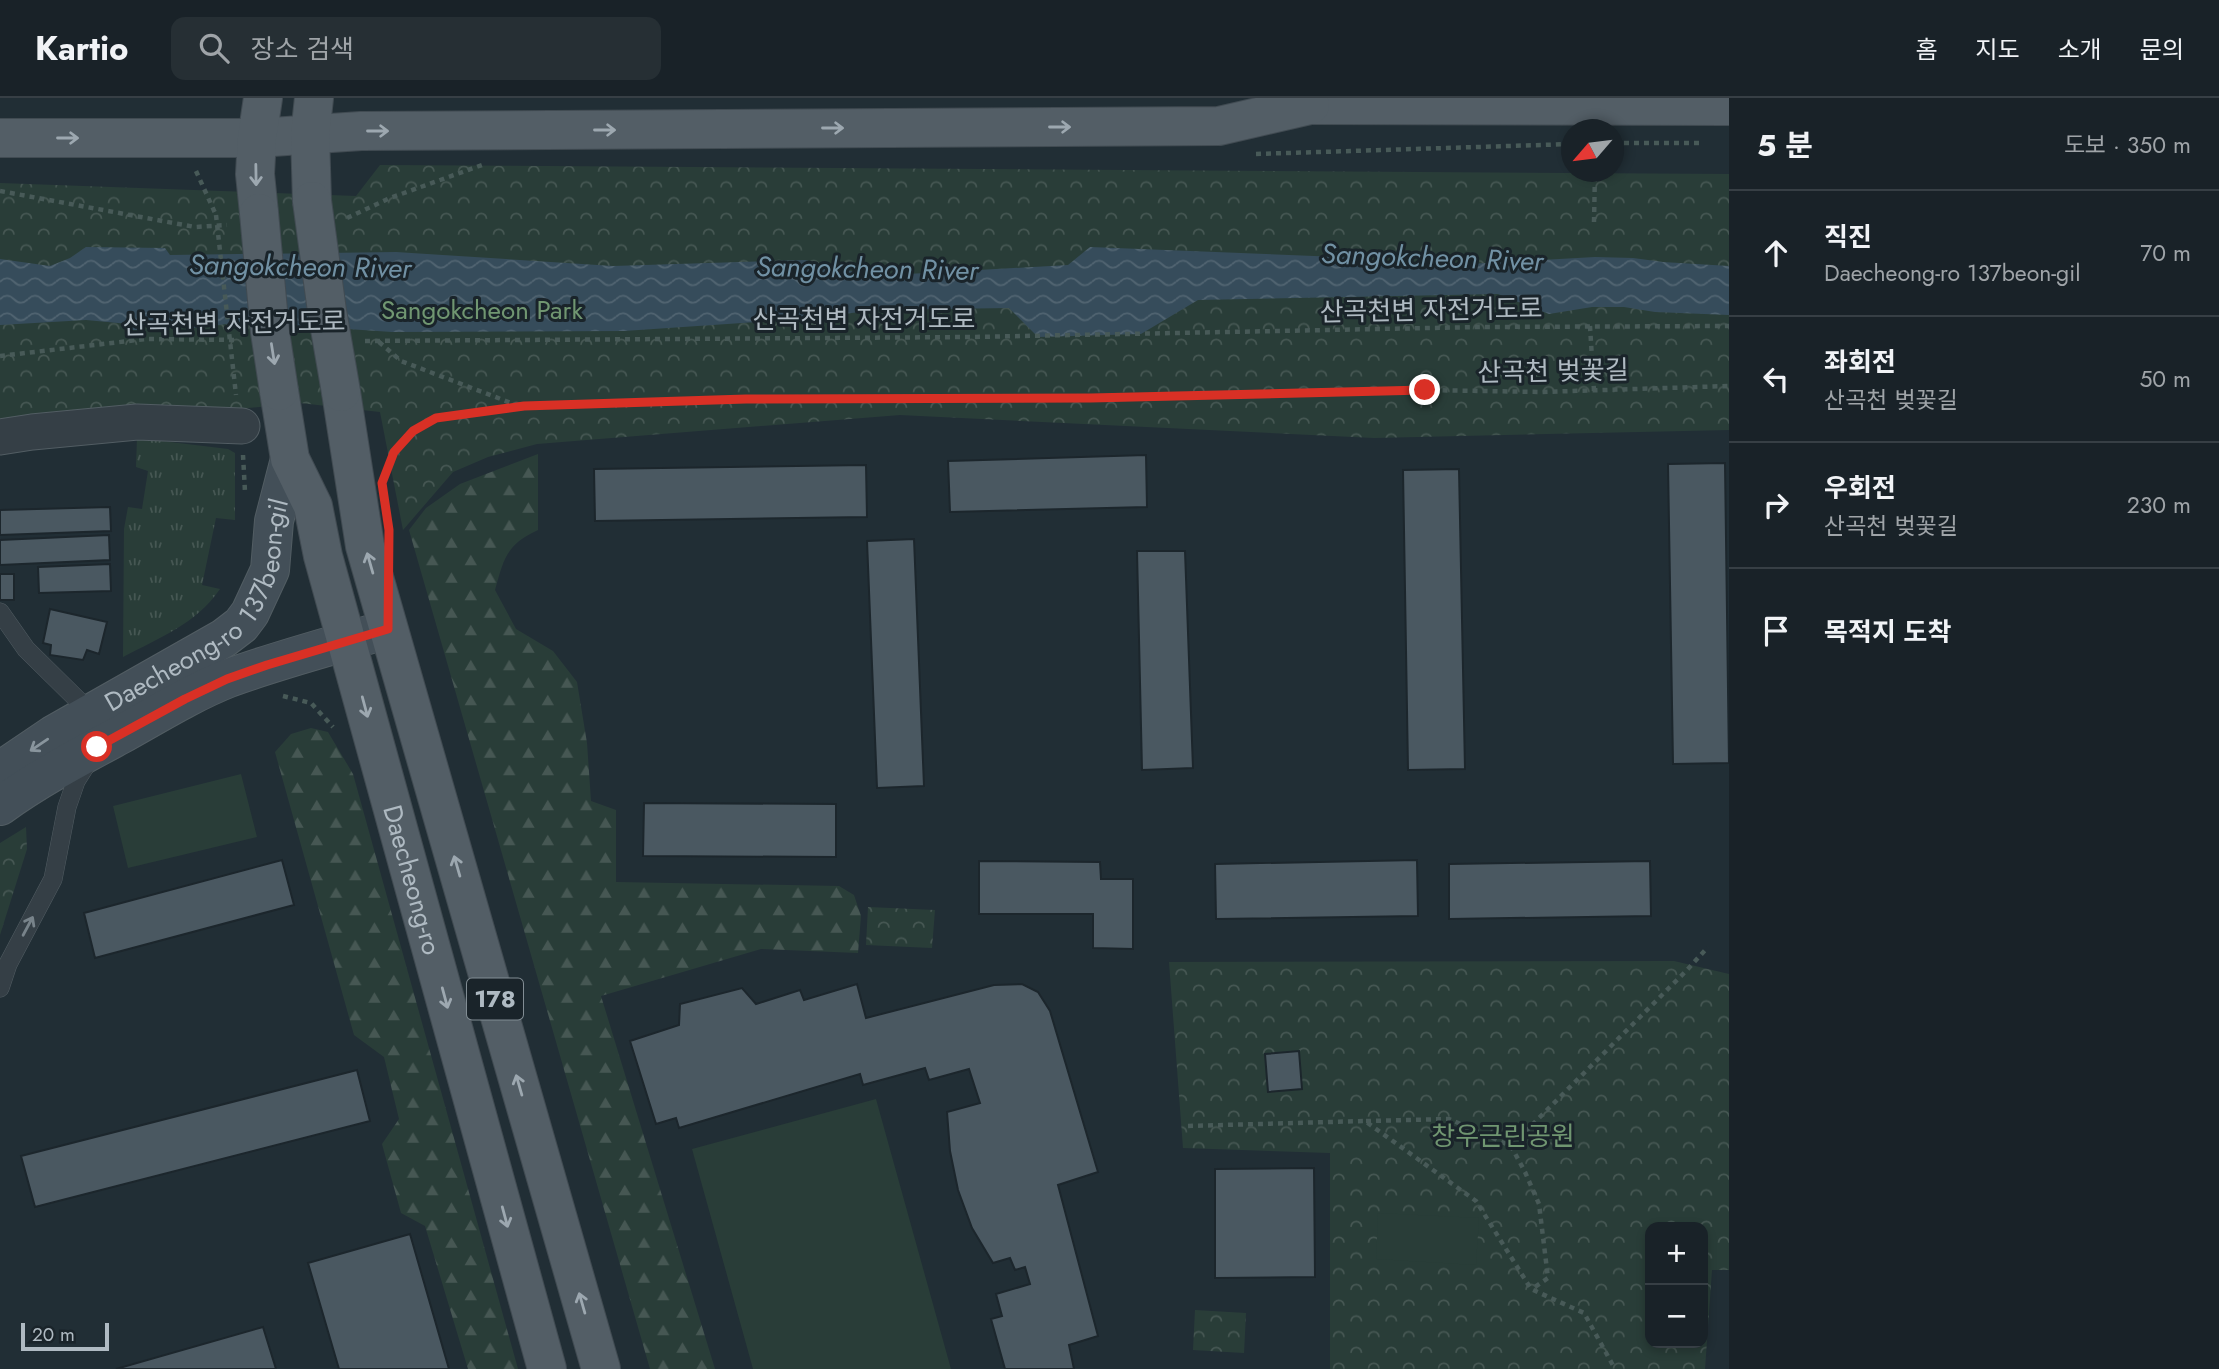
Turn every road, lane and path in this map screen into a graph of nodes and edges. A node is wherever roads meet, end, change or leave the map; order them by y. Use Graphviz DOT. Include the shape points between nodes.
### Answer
graph roads {
  1 [pos="263,98"];
  2 [pos="1222,98"];
  3 [pos="1310,105"];
  4 [pos="1729,106"];
  5 [pos="312,116"];
  6 [pos="0,138"];
  7 [pos="257,138"];
  8 [pos="1703,143"];
  9 [pos="1624,144"];
  10 [pos="196,172"];
  11 [pos="1595,182"];
  12 [pos="1594,222"];
  13 [pos="1729,326"];
  14 [pos="1590,327"];
  15 [pos="242,340"];
  16 [pos="364,341"];
  17 [pos="378,341"];
  18 [pos="0,356"];
  19 [pos="1729,386"];
  20 [pos="1594,391"];
  21 [pos="520,406"];
  22 [pos="239,411"];
  23 [pos="0,437"];
  24 [pos="290,459"];
  25 [pos="386,472"];
  26 [pos="244,498"];
  27 [pos="0,612"];
  28 [pos="388,629"];
  29 [pos="347,642"];
  30 [pos="94,730"];
  31 [pos="0,771"];
  32 [pos="0,806"];
  33 [pos="1708,947"];
  34 [pos="0,988"];
  35 [pos="1365,1121"];
  36 [pos="1188,1126"];
  37 [pos="1511,1146"];
  38 [pos="1531,1289"];
  39 [pos="547,1369"];
  40 [pos="601,1369"];
  41 [pos="1615,1369"];
  1 -- 7 [label="main road, 178"];
  2 -- 3 [label="main road"];
  3 -- 4 [label="main road"];
  5 -- 3 [label="main road, one-way" via="360,131 1219,126"];
  5 -- 7 [label="main road"];
  28 -- 5 [label="main road, Daecheong-ro / 178, one-way, bridge" via="365,546 327,311 312,201"];
  6 -- 7 [label="main road, one-way"];
  7 -- 24 [label="main road, Daecheong-ro / 178, one-way, bridge" via="255,174 270,332"];
  8 -- 9 [label="path"];
  10 -- 22 [label="path, bridge" via="216,215"];
  11 -- 12 [label="path"];
  13 -- 14 [label="path, 산곡천변 자전거도로"];
  14 -- 17 [label="path, 산곡천변 자전거도로"];
  14 -- 20 [label="path"];
  15 -- 18 [label="path, 산곡천변 자전거도로" via="146,339"];
  16 -- 17 [label="path, 산곡천변 자전거도로"];
  17 -- 21 [label="path" via="401,361"];
  19 -- 20 [label="path, 산곡천 벚꽃길"];
  20 -- 21 [label="path, 산곡천 벚꽃길" via="746,399"];
  21 -- 25 [label="path, 산곡천 벚꽃길" via="436,418 413,431 394,452"];
  22 -- 23 [label="street"];
  22 -- 26 [label="path"];
  24 -- 29 [label="main road, Daecheong-ro / 178" via="313,506"];
  24 -- 30 [label="main road, Daecheong-ro 137beon-gil" via="274,521 270,570 250,613 224,638"];
  27 -- 30 [label="lane"];
  28 -- 29 [label="main road, Daecheong-ro 137beon-gil"];
  40 -- 28 [label="main road, Daecheong-ro / 178, one-way"];
  29 -- 30 [label="main road, Daecheong-ro 137beon-gil" via="227,679 185,699"];
  29 -- 39 [label="main road, Daecheong-ro / 178, one-way"];
  30 -- 31 [label="main road, Daecheong-ro 137beon-gil, one-way" via="53,735"];
  30 -- 32 [label="main road, Daecheong-ro 137beon-gil"];
  34 -- 30 [label="lane, one-way" via="53,880 67,807"];
  33 -- 37 [label="path"];
  35 -- 36 [label="path"];
  35 -- 37 [label="path" via="1449,1119"];
  35 -- 38 [label="path" via="1476,1201"];
  37 -- 38 [label="path" via="1539,1204 1545,1239 1548,1278"];
  38 -- 41 [label="path" via="1584,1313"];
}
